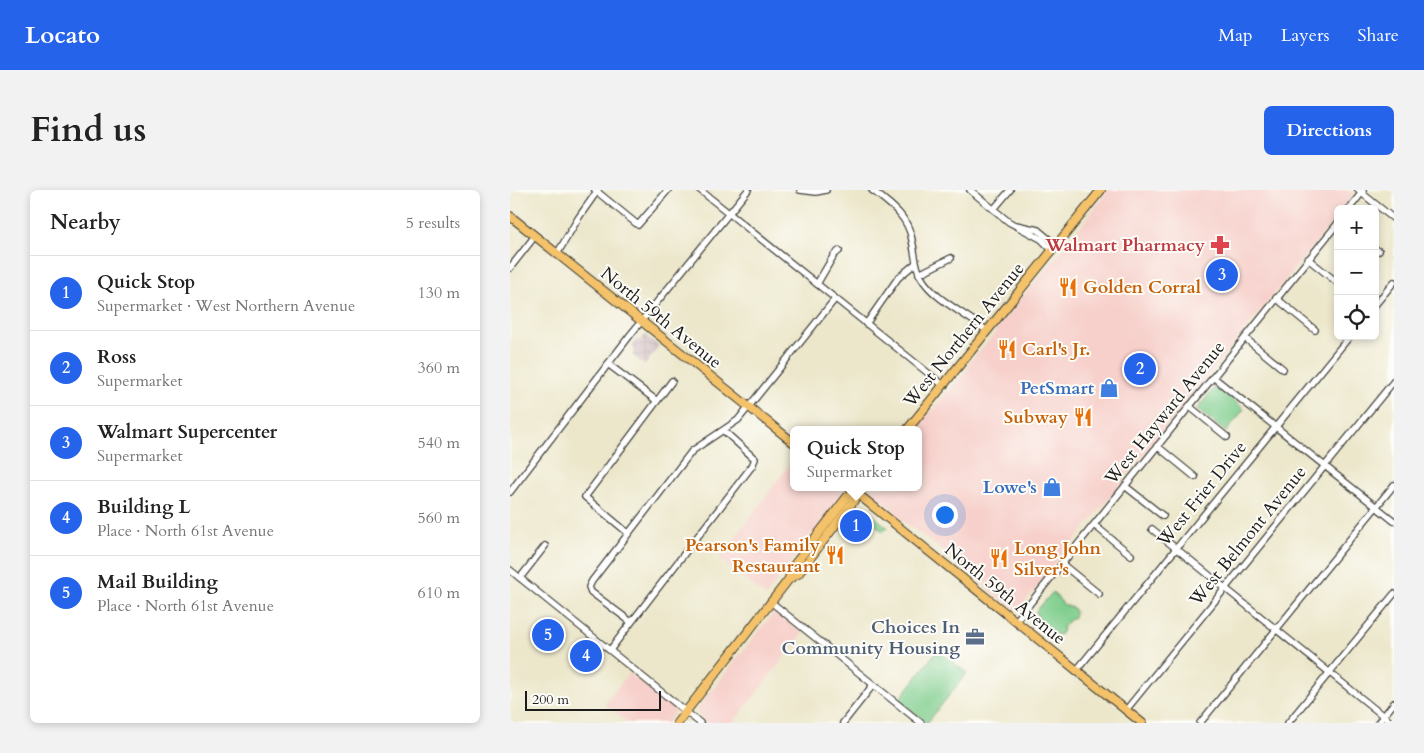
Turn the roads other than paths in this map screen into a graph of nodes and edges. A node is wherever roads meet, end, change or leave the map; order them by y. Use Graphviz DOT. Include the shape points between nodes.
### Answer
graph roads {
  1 [pos="597,190"];
  2 [pos="668,190"];
  3 [pos="700,190"];
  4 [pos="748,190"];
  5 [pos="800,190"];
  6 [pos="826,190"];
  7 [pos="872,190"];
  8 [pos="970,190"];
  9 [pos="1010,190"];
  10 [pos="1101,190"];
  11 [pos="1361,191"];
  12 [pos="1352,205"];
  13 [pos="994,209"];
  14 [pos="729,213"];
  15 [pos="510,216"];
  16 [pos="1394,219"];
  17 [pos="1334,228"];
  18 [pos="535,236"];
  19 [pos="1054,248"];
  20 [pos="839,251"];
  21 [pos="558,254"];
  22 [pos="950,258"];
  23 [pos="1308,259"];
  24 [pos="916,263"];
  25 [pos="510,268"];
  26 [pos="919,274"];
  27 [pos="1334,280"];
  28 [pos="1394,282"];
  29 [pos="817,284"];
  30 [pos="1276,298"];
  31 [pos="836,299"];
  32 [pos="1379,300"];
  33 [pos="642,321"];
  34 [pos="866,324"];
  35 [pos="1315,330"];
  36 [pos="987,331"];
  37 [pos="1244,338"];
  38 [pos="1347,340"];
  39 [pos="608,364"];
  40 [pos="1283,369"];
  41 [pos="1213,377"];
  42 [pos="672,381"];
  43 [pos="1394,381"];
  44 [pos="943,385"];
  45 [pos="657,401"];
  46 [pos="1189,406"];
  47 [pos="749,407"];
  48 [pos="910,426"];
  49 [pos="1277,426"];
  50 [pos="724,431"];
  51 [pos="1227,437"];
  52 [pos="790,439"];
  53 [pos="1157,446"];
  54 [pos="1325,466"];
  55 [pos="1195,477"];
  56 [pos="1394,485"];
  57 [pos="1125,486"];
  58 [pos="858,491"];
  59 [pos="860,491"];
  60 [pos="510,492"];
  61 [pos="1376,507"];
  62 [pos="1163,516"];
  63 [pos="1394,521"];
  64 [pos="1094,525"];
  65 [pos="1152,529"];
  66 [pos="628,533"];
  67 [pos="545,546"];
  68 [pos="1177,549"];
  69 [pos="1131,555"];
  70 [pos="1062,564"];
  71 [pos="510,570"];
  72 [pos="520,578"];
  73 [pos="1225,588"];
  74 [pos="1099,594"];
  75 [pos="1394,594"];
  76 [pos="771,602"];
  77 [pos="631,622"];
  78 [pos="1015,622"];
  79 [pos="1276,629"];
  80 [pos="610,650"];
  81 [pos="1076,671"];
  82 [pos="1330,673"];
  83 [pos="873,684"];
  84 [pos="1394,704"];
  85 [pos="1126,710"];
  86 [pos="686,711"];
  87 [pos="1384,716"];
  88 [pos="677,723"];
  89 [pos="700,723"];
  90 [pos="843,723"];
  91 [pos="921,723"];
  92 [pos="1142,723"];
  93 [pos="1200,723"];
  94 [pos="1288,723"];
  95 [pos="1378,723"];
  96 [pos="1392,723"];
  1 -- 2 [label="street" via="638,225"];
  1 -- 21 [label="street"];
  3 -- 14 [label="street"];
  4 -- 14 [label="street"];
  5 -- 6 [label="street"];
  7 -- 24 [label="street" via="906,221"];
  8 -- 13 [label="street"];
  9 -- 13 [label="street"];
  10 -- 19 [label="main road, West Northern Avenue"];
  11 -- 12 [label="street"];
  11 -- 16 [label="street"];
  13 -- 19 [label="street" via="1014,224 1038,230"];
  14 -- 29 [label="street"];
  14 -- 33 [label="street"];
  15 -- 18 [label="main road, North 59th Avenue"];
  17 -- 23 [label="street, West Hayward Avenue"];
  18 -- 21 [label="main road, North 59th Avenue"];
  18 -- 25 [label="street"];
  19 -- 36 [label="main road, West Northern Avenue"];
  20 -- 29 [label="street"];
  21 -- 33 [label="main road, North 59th Avenue"];
  22 -- 26 [label="street"];
  23 -- 27 [label="street"];
  23 -- 30 [label="street, West Hayward Avenue"];
  24 -- 26 [label="street"];
  24 -- 34 [label="street" via="903,272 888,290"];
  26 -- 36 [label="street" via="939,298 958,308"];
  28 -- 32 [label="street"];
  29 -- 31 [label="street"];
  30 -- 35 [label="street"];
  30 -- 37 [label="street, West Hayward Avenue"];
  31 -- 34 [label="street"];
  31 -- 47 [label="street"];
  33 -- 39 [label="street"];
  33 -- 47 [label="main road, North 59th Avenue"];
  34 -- 44 [label="street"];
  36 -- 44 [label="main road, West Northern Avenue"];
  37 -- 40 [label="street"];
  37 -- 41 [label="street, West Hayward Avenue"];
  38 -- 49 [label="street, West Frier Drive"];
  39 -- 45 [label="street"];
  39 -- 60 [label="street"];
  41 -- 46 [label="street, West Hayward Avenue"];
  41 -- 49 [label="street"];
  42 -- 45 [label="street"];
  43 -- 54 [label="street, West Belmont Avenue"];
  44 -- 48 [label="main road, West Northern Avenue"];
  45 -- 66 [label="street" via="585,497"];
  46 -- 51 [label="street"];
  46 -- 53 [label="street, West Hayward Avenue"];
  47 -- 50 [label="street"];
  47 -- 52 [label="main road, North 59th Avenue"];
  49 -- 54 [label="street"];
  49 -- 68 [label="street, West Frier Drive"];
  50 -- 66 [label="street" via="692,451"];
  50 -- 77 [label="street" via="755,459"];
  53 -- 55 [label="street"];
  53 -- 57 [label="street, West Hayward Avenue"];
  54 -- 61 [label="street"];
  54 -- 73 [label="street, West Belmont Avenue"];
  56 -- 61 [label="street"];
  57 -- 62 [label="street"];
  57 -- 64 [label="street, West Hayward Avenue"];
  58 -- 76 [label="main road" via="798,574 789,579"];
  59 -- 78 [label="main road, North 59th Avenue"];
  61 -- 63 [label="street"];
  61 -- 79 [label="street"];
  64 -- 69 [label="street"];
  64 -- 70 [label="street, West Hayward Avenue"];
  65 -- 68 [label="street"];
  66 -- 77 [label="street" via="589,587 591,592"];
  67 -- 72 [label="street"];
  68 -- 73 [label="street"];
  68 -- 81 [label="street, West Frier Drive"];
  70 -- 74 [label="street"];
  70 -- 78 [label="street, West Hayward Avenue"];
  71 -- 72 [label="street"];
  72 -- 80 [label="street"];
  73 -- 79 [label="street"];
  73 -- 85 [label="street, West Belmont Avenue"];
  75 -- 82 [label="street"];
  76 -- 83 [label="street"];
  76 -- 86 [label="main road"];
  77 -- 80 [label="street"];
  78 -- 81 [label="main road, North 59th Avenue"];
  79 -- 82 [label="street"];
  79 -- 93 [label="street"];
  80 -- 86 [label="street"];
  81 -- 85 [label="main road, North 59th Avenue"];
  82 -- 87 [label="street"];
  82 -- 94 [label="street"];
  83 -- 90 [label="street"];
  83 -- 91 [label="street"];
  84 -- 87 [label="street"];
  85 -- 92 [label="main road, North 59th Avenue"];
  86 -- 88 [label="main road"];
  86 -- 89 [label="street"];
  87 -- 95 [label="street"];
  87 -- 96 [label="street"];
}
